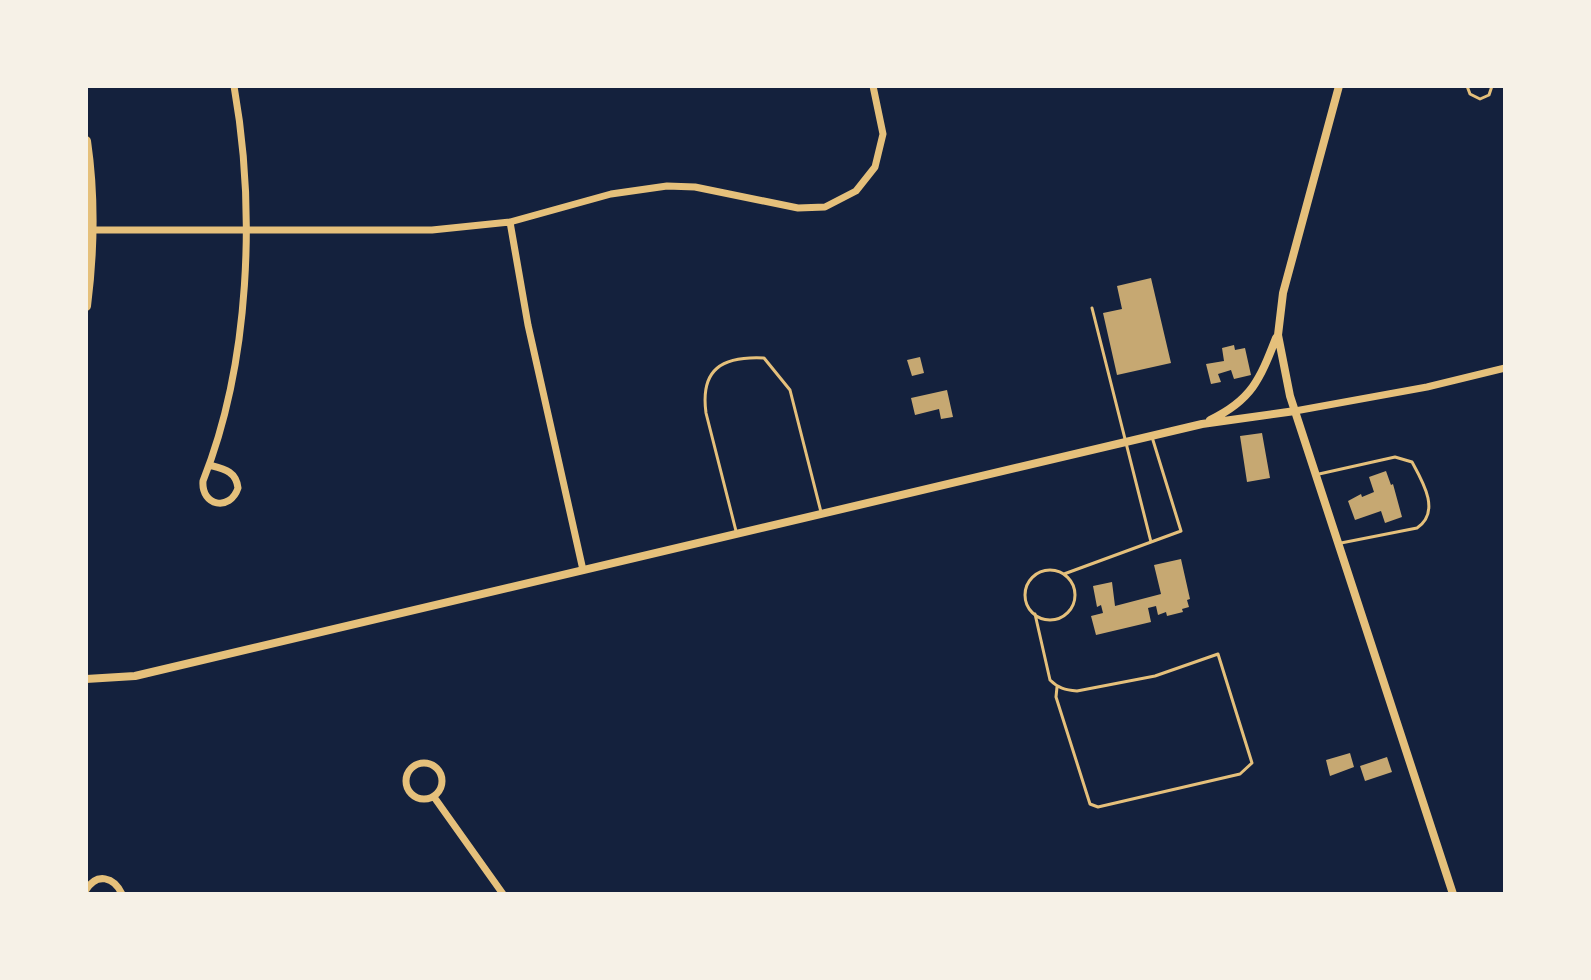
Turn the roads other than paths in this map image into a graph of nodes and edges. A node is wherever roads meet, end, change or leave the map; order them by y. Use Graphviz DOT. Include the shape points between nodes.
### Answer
graph roads {
  1 [pos="234,86"];
  2 [pos="873,86"];
  3 [pos="1339,86"];
  4 [pos="1467,86"];
  5 [pos="1492,86"];
  6 [pos="86,141"];
  7 [pos="510,222"];
  8 [pos="89,230"];
  9 [pos="245,230"];
  10 [pos="86,306"];
  11 [pos="1092,308"];
  12 [pos="1278,335"];
  13 [pos="1505,368"];
  14 [pos="1295,411"];
  15 [pos="1202,424"];
  16 [pos="1152,437"];
  17 [pos="1126,444"];
  18 [pos="209,465"];
  19 [pos="1315,474"];
  20 [pos="822,514"];
  21 [pos="737,534"];
  22 [pos="1151,542"];
  23 [pos="1338,543"];
  24 [pos="583,570"];
  25 [pos="1064,574"];
  26 [pos="1035,614"];
  27 [pos="86,679"];
  28 [pos="1057,687"];
  29 [pos="434,797"];
  30 [pos="86,890"];
  31 [pos="122,894"];
  32 [pos="503,894"];
  33 [pos="1453,894"];
  1 -- 9 [label="street"];
  2 -- 7 [label="street" via="881,119 875,167 843,200 825,207 798,208 667,186 611,194"];
  3 -- 12 [label="street" via="1283,293"];
  4 -- 5 [label="lane" via="1480,99"];
  6 -- 8 [label="main road"];
  7 -- 9 [label="street" via="432,230"];
  7 -- 24 [label="street"];
  8 -- 9 [label="street"];
  8 -- 10 [label="main road"];
  9 -- 18 [label="street" via="238,339"];
  11 -- 17 [label="lane"];
  12 -- 14 [label="street"];
  12 -- 15 [label="street" via="1252,392"];
  13 -- 14 [label="street"];
  14 -- 15 [label="street"];
  14 -- 19 [label="street"];
  15 -- 16 [label="street"];
  16 -- 17 [label="street"];
  16 -- 22 [label="lane" via="1181,531"];
  17 -- 20 [label="street"];
  17 -- 22 [label="lane"];
  18 -- 18 [label="street" via="204,495 215,504 229,502 238,488 235,478 228,470"];
  19 -- 23 [label="street"];
  19 -- 23 [label="lane" via="1395,457 1412,462 1424,483 1430,512 1426,522"];
  20 -- 21 [label="street"];
  20 -- 21 [label="lane" via="790,390 764,358 747,357 722,363 708,376 703,394"];
  21 -- 24 [label="street"];
  22 -- 25 [label="lane"];
  23 -- 33 [label="street"];
  24 -- 27 [label="street" via="135,676"];
  25 -- 26 [label="lane" via="1048,570 1032,577 1025,592"];
  25 -- 26 [label="lane" via="1075,594 1070,609 1057,618"];
  26 -- 28 [label="lane" via="1050,680"];
  28 -- 28 [label="lane" via="1090,804 1098,807 1240,774 1252,763 1218,654 1155,676 1077,691"];
  29 -- 29 [label="street" via="441,775 431,765 417,765 407,775 407,788 417,798"];
  29 -- 32 [label="street"];
  30 -- 31 [label="street" via="103,878 116,883"];
}
